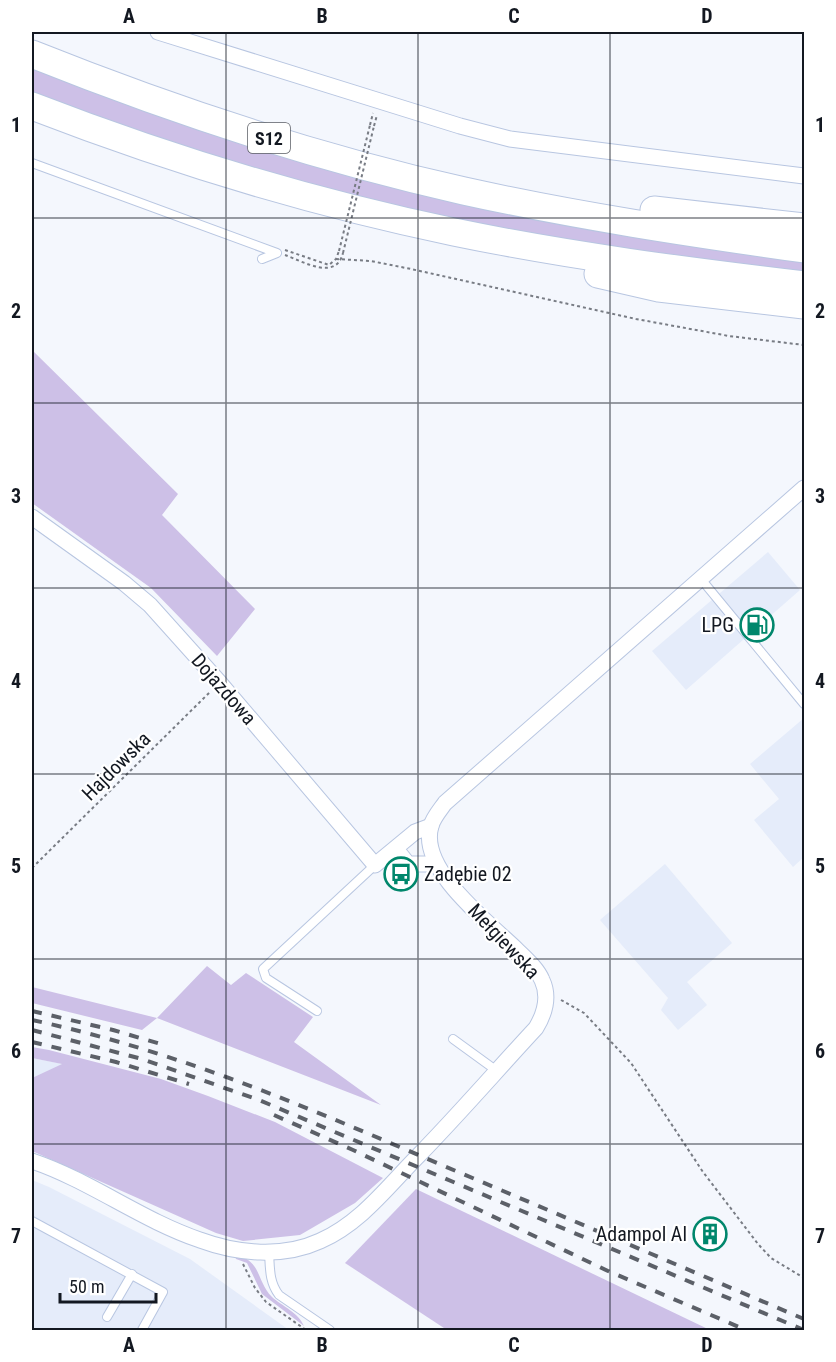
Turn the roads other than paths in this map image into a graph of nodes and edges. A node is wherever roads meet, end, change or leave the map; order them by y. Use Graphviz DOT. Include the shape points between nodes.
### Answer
graph roads {
  1 [pos="158,32"];
  2 [pos="32,54"];
  3 [pos="32,106"];
  4 [pos="32,164"];
  5 [pos="804,176"];
  6 [pos="512,201"];
  7 [pos="406,221"];
  8 [pos="804,227"];
  9 [pos="804,249"];
  10 [pos="262,259"];
  11 [pos="804,285"];
  12 [pos="804,305"];
  13 [pos="804,489"];
  14 [pos="32,517"];
  15 [pos="701,579"];
  16 [pos="803,700"];
  17 [pos="430,826"];
  18 [pos="396,849"];
  19 [pos="435,864"];
  20 [pos="375,865"];
  21 [pos="317,1011"];
  22 [pos="453,1039"];
  23 [pos="497,1071"];
  24 [pos="32,1161"];
  25 [pos="32,1221"];
  26 [pos="269,1252"];
  27 [pos="132,1274"];
  28 [pos="108,1317"];
  29 [pos="318,1327"];
  30 [pos="142,1330"];
  31 [pos="330,1330"];
  1 -- 5 [label="street" via="510,139"];
  2 -- 6 [label="highway, S12" via="177,109 279,142"];
  3 -- 7 [label="highway, S12" via="208,168"];
  4 -- 10 [label="lane" via="277,252"];
  6 -- 8 [label="highway" via="620,206"];
  6 -- 9 [label="highway, S12" via="638,225"];
  7 -- 11 [label="highway, S12" via="570,254"];
  7 -- 12 [label="highway" via="490,249 659,288"];
  13 -- 15 [label="street"];
  14 -- 20 [label="street, Dojazdowa" via="150,605"];
  15 -- 16 [label="lane"];
  15 -- 17 [label="street" via="445,803"];
  17 -- 18 [label="street" via="415,832"];
  17 -- 19 [label="street, Mełgiewska"];
  18 -- 19 [label="street" via="408,864"];
  18 -- 20 [label="street"];
  19 -- 23 [label="street, Mełgiewska" via="542,980 546,997 543,1017"];
  20 -- 21 [label="lane" via="263,969 267,978"];
  22 -- 23 [label="lane"];
  23 -- 26 [label="street, Mełgiewska" via="357,1217 320,1241 298,1249"];
  24 -- 26 [label="street, Mełgiewska" via="197,1240 235,1250"];
  25 -- 27 [label="lane"];
  26 -- 29 [label="lane" via="270,1278 275,1290"];
  27 -- 28 [label="lane"];
  27 -- 30 [label="lane" via="163,1292"];
  29 -- 31 [label="lane"];
}
